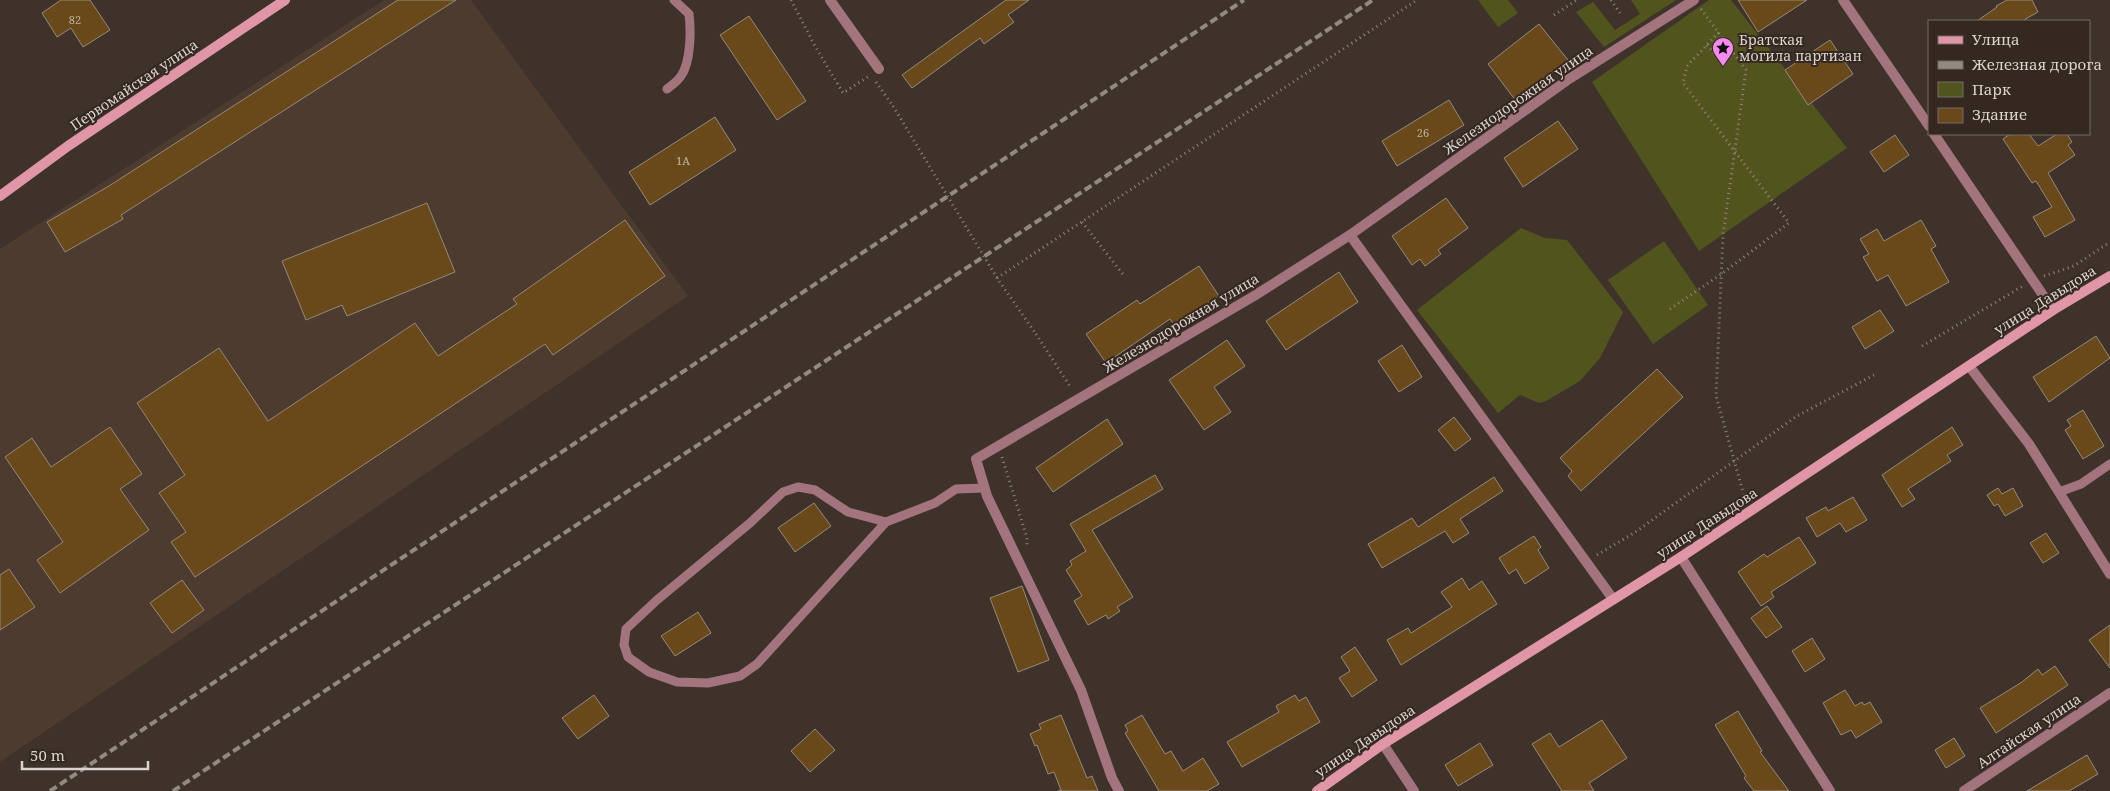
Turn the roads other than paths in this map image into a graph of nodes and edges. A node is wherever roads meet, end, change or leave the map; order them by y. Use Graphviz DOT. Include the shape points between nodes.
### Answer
graph roads {
  1 [pos="285,0"];
  2 [pos="674,0"];
  3 [pos="830,0"];
  4 [pos="1843,0"];
  5 [pos="1697,3"];
  6 [pos="874,72"];
  7 [pos="667,89"];
  8 [pos="1928,125"];
  9 [pos="1935,135"];
  10 [pos="0,196"];
  11 [pos="1350,235"];
  12 [pos="2110,276"];
  13 [pos="2053,310"];
  14 [pos="1969,366"];
  15 [pos="2110,464"];
  16 [pos="985,488"];
  17 [pos="2059,492"];
  18 [pos="886,522"];
  19 [pos="1681,557"];
  20 [pos="2110,574"];
  21 [pos="1614,599"];
  22 [pos="2110,693"];
  23 [pos="1383,744"];
  24 [pos="1119,791"];
  25 [pos="1317,791"];
  26 [pos="1414,791"];
  27 [pos="1830,791"];
  28 [pos="1964,791"];
  1 -- 10 [label="main road, Первомайская улица" via="68,146"];
  2 -- 7 [label="lane" via="689,14 691,30 682,75"];
  3 -- 6 [label="street"];
  4 -- 8 [label="street"];
  5 -- 11 [label="street, Железнодорожная улица" via="1569,79"];
  9 -- 13 [label="street"];
  11 -- 16 [label="street, Железнодорожная улица" via="1254,296 976,459"];
  11 -- 21 [label="street"];
  12 -- 13 [label="main road, улица Давыдова"];
  13 -- 14 [label="main road, улица Давыдова"];
  14 -- 17 [label="street" via="2029,444"];
  14 -- 19 [label="main road, улица Давыдова"];
  15 -- 17 [label="lane" via="2081,484"];
  16 -- 18 [label="lane" via="956,489 936,503"];
  16 -- 24 [label="street, Железнодорожная улица" via="1081,690"];
  17 -- 20 [label="street"];
  18 -- 18 [label="lane" via="757,664 740,676 708,683 678,682 649,672 628,656 624,645 626,629 783,492 798,487 815,490 848,512"];
  19 -- 21 [label="main road, улица Давыдова"];
  19 -- 27 [label="street"];
  21 -- 23 [label="main road, улица Давыдова"];
  22 -- 28 [label="street, Алтайская улица"];
  23 -- 25 [label="main road, улица Давыдова"];
  23 -- 26 [label="street"];
}
